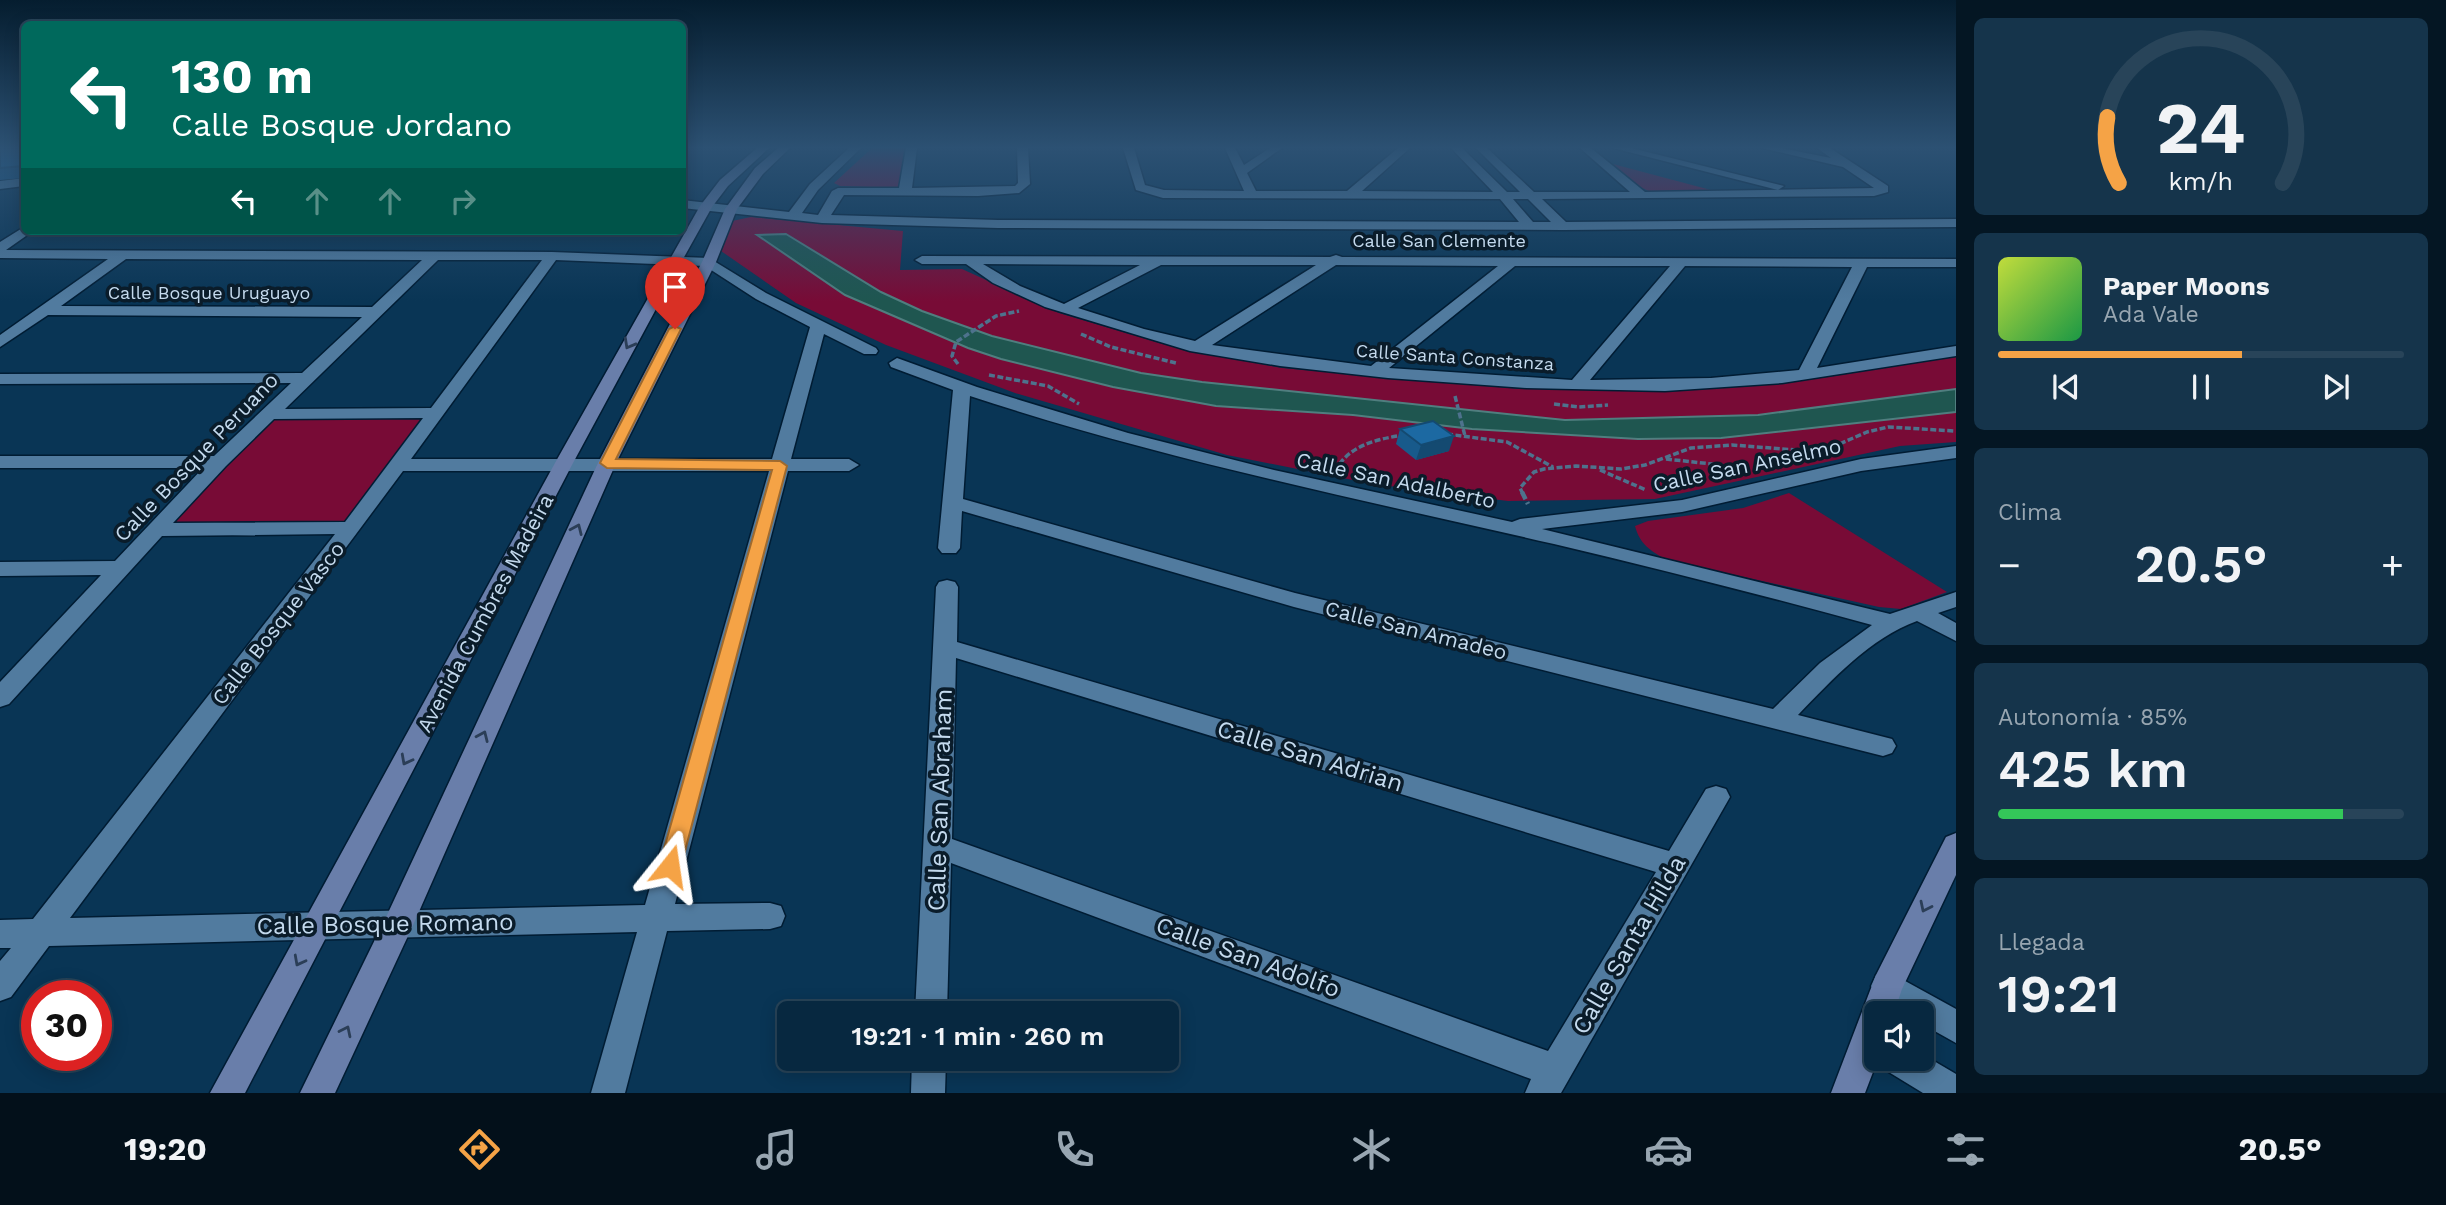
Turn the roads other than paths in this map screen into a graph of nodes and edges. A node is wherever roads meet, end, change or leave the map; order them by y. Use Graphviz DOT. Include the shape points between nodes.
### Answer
graph roads {
  1 [pos="711,199"];
  2 [pos="738,199"];
  3 [pos="805,199"];
  4 [pos="833,199"];
  5 [pos="1506,199"];
  6 [pos="1533,199"];
  7 [pos="686,204"];
  8 [pos="706,206"];
  9 [pos="731,209"];
  10 [pos="792,217"];
  11 [pos="822,219"];
  12 [pos="1956,223"];
  13 [pos="1529,226"];
  14 [pos="1563,226"];
  15 [pos="21,234"];
  16 [pos="0,248"];
  17 [pos="0,254"];
  18 [pos="122,255"];
  19 [pos="434,256"];
  20 [pos="552,256"];
  21 [pos="676,259"];
  22 [pos="1161,259"];
  23 [pos="1336,259"];
  24 [pos="922,260"];
  25 [pos="969,260"];
  26 [pos="1514,260"];
  27 [pos="1682,261"];
  28 [pos="709,262"];
  29 [pos="1862,262"];
  30 [pos="1956,263"];
  31 [pos="1065,309"];
  32 [pos="43,310"];
  33 [pos="375,312"];
  34 [pos="818,326"];
  35 [pos="0,342"];
  36 [pos="1196,348"];
  37 [pos="870,351"];
  38 [pos="1956,351"];
  39 [pos="897,363"];
  40 [pos="1375,371"];
  41 [pos="1806,374"];
  42 [pos="303,378"];
  43 [pos="0,379"];
  44 [pos="1578,384"];
  45 [pos="962,388"];
  46 [pos="434,413"];
  47 [pos="269,414"];
  48 [pos="1956,452"];
  49 [pos="0,462"];
  50 [pos="219,462"];
  51 [pos="564,463"];
  52 [pos="607,463"];
  53 [pos="399,465"];
  54 [pos="849,465"];
  55 [pos="780,466"];
  56 [pos="953,502"];
  57 [pos="1506,527"];
  58 [pos="351,528"];
  59 [pos="157,530"];
  60 [pos="949,548"];
  61 [pos="122,568"];
  62 [pos="0,569"];
  63 [pos="947,587"];
  64 [pos="1956,599"];
  65 [pos="1918,612"];
  66 [pos="1891,622"];
  67 [pos="1956,633"];
  68 [pos="946,647"];
  69 [pos="0,698"];
  70 [pos="1778,720"];
  71 [pos="1883,747"];
  72 [pos="1716,797"];
  73 [pos="1956,845"];
  74 [pos="938,846"];
  75 [pos="1675,865"];
  76 [pos="770,916"];
  77 [pos="655,919"];
  78 [pos="399,922"];
  79 [pos="318,926"];
  80 [pos="40,933"];
  81 [pos="0,934"];
  82 [pos="0,986"];
  83 [pos="932,1001"];
  84 [pos="1886,1001"];
  85 [pos="1934,1025"];
  86 [pos="1956,1027"];
  87 [pos="1864,1053"];
  88 [pos="929,1071"];
  89 [pos="1919,1071"];
  90 [pos="1549,1082"];
  91 [pos="227,1093"];
  92 [pos="317,1093"];
  93 [pos="608,1093"];
  94 [pos="928,1093"];
  95 [pos="1848,1093"];
  96 [pos="1955,1093"];
  1 -- 8 [label="street, Avenida Cumbres Madeira"];
  2 -- 9 [label="street, Avenida Cumbres Madeira"];
  3 -- 10 [label="street"];
  4 -- 11 [label="street"];
  5 -- 13 [label="street"];
  6 -- 14 [label="street"];
  7 -- 8 [label="street"];
  8 -- 9 [label="street"];
  8 -- 21 [label="street, Avenida Cumbres Madeira"];
  9 -- 10 [label="street"];
  9 -- 28 [label="street, Avenida Cumbres Madeira"];
  10 -- 11 [label="street"];
  11 -- 13 [label="street"];
  12 -- 14 [label="street"];
  13 -- 14 [label="street"];
  15 -- 16 [label="street"];
  17 -- 18 [label="street"];
  18 -- 19 [label="street"];
  18 -- 32 [label="street"];
  19 -- 20 [label="street"];
  19 -- 33 [label="street, Calle Bosque Peruano"];
  20 -- 21 [label="street"];
  20 -- 46 [label="street, Calle Bosque Vasco"];
  21 -- 28 [label="street"];
  21 -- 51 [label="street, Avenida Cumbres Madeira, one-way"];
  22 -- 23 [label="street, Calle San Clemente"];
  22 -- 25 [label="street, Calle San Clemente"];
  22 -- 31 [label="street"];
  23 -- 26 [label="street, Calle San Clemente"];
  23 -- 36 [label="street"];
  24 -- 25 [label="street, Calle San Clemente"];
  25 -- 31 [label="street, Calle Santa Constanza" via="995,278"];
  26 -- 27 [label="street, Calle San Clemente"];
  26 -- 40 [label="street"];
  27 -- 29 [label="street, Calle San Clemente"];
  27 -- 44 [label="street"];
  28 -- 34 [label="street"];
  28 -- 52 [label="street, Avenida Cumbres Madeira"];
  29 -- 30 [label="street, Calle San Clemente"];
  29 -- 41 [label="street"];
  31 -- 36 [label="street, Calle Santa Constanza"];
  32 -- 33 [label="street, Calle Bosque Uruguayo"];
  32 -- 35 [label="street"];
  33 -- 42 [label="street, Calle Bosque Peruano"];
  34 -- 37 [label="street"];
  34 -- 55 [label="street"];
  36 -- 40 [label="street, Calle Santa Constanza"];
  38 -- 41 [label="street, Calle Santa Constanza"];
  39 -- 45 [label="street, Calle San Adalberto"];
  40 -- 44 [label="street, Calle Santa Constanza"];
  41 -- 44 [label="street, Calle Santa Constanza" via="1707,383"];
  42 -- 43 [label="street"];
  42 -- 47 [label="street, Calle Bosque Peruano"];
  45 -- 56 [label="street"];
  45 -- 57 [label="street, Calle San Adalberto" via="1190,456"];
  46 -- 47 [label="street"];
  46 -- 53 [label="street, Calle Bosque Vasco"];
  47 -- 50 [label="street, Calle Bosque Peruano"];
  48 -- 57 [label="street, Calle San Anselmo" via="1861,464 1704,502"];
  49 -- 50 [label="street"];
  50 -- 59 [label="street, Calle Bosque Peruano"];
  51 -- 52 [label="street"];
  51 -- 53 [label="street"];
  51 -- 79 [label="street, Avenida Cumbres Madeira, one-way"];
  52 -- 55 [label="street"];
  78 -- 52 [label="street, Avenida Cumbres Madeira, one-way"];
  53 -- 58 [label="street, Calle Bosque Vasco"];
  54 -- 55 [label="street"];
  55 -- 77 [label="street"];
  56 -- 60 [label="street"];
  56 -- 70 [label="street, Calle San Amadeo" via="1294,600"];
  57 -- 66 [label="street, Calle San Adalberto"];
  58 -- 59 [label="street"];
  58 -- 80 [label="street, Calle Bosque Vasco"];
  59 -- 61 [label="street, Calle Bosque Peruano"];
  61 -- 62 [label="street"];
  61 -- 69 [label="street, Calle Bosque Peruano"];
  63 -- 68 [label="street, Calle San Abraham"];
  64 -- 65 [label="street"];
  65 -- 66 [label="street"];
  65 -- 67 [label="street"];
  66 -- 70 [label="street" via="1828,669"];
  68 -- 74 [label="street, Calle San Abraham"];
  68 -- 75 [label="street, Calle San Adrian"];
  70 -- 71 [label="street, Calle San Amadeo"];
  72 -- 75 [label="street, Calle Santa Hilda"];
  73 -- 84 [label="street, one-way"];
  74 -- 83 [label="street, Calle San Abraham"];
  74 -- 90 [label="street, Calle San Adolfo"];
  75 -- 90 [label="street, Calle Santa Hilda"];
  76 -- 77 [label="street, Calle Bosque Romano"];
  77 -- 78 [label="street, Calle Bosque Romano"];
  77 -- 93 [label="street"];
  78 -- 79 [label="street, Calle Bosque Romano"];
  92 -- 78 [label="street, Avenida Cumbres Madeira, one-way"];
  79 -- 80 [label="street, Calle Bosque Romano"];
  79 -- 91 [label="street, Avenida Cumbres Madeira, one-way"];
  80 -- 81 [label="street, Calle Bosque Romano"];
  80 -- 82 [label="street, Calle Bosque Vasco"];
  85 -- 86 [label="street"];
  87 -- 95 [label="street"];
  88 -- 94 [label="street"];
  89 -- 96 [label="street"];
}
